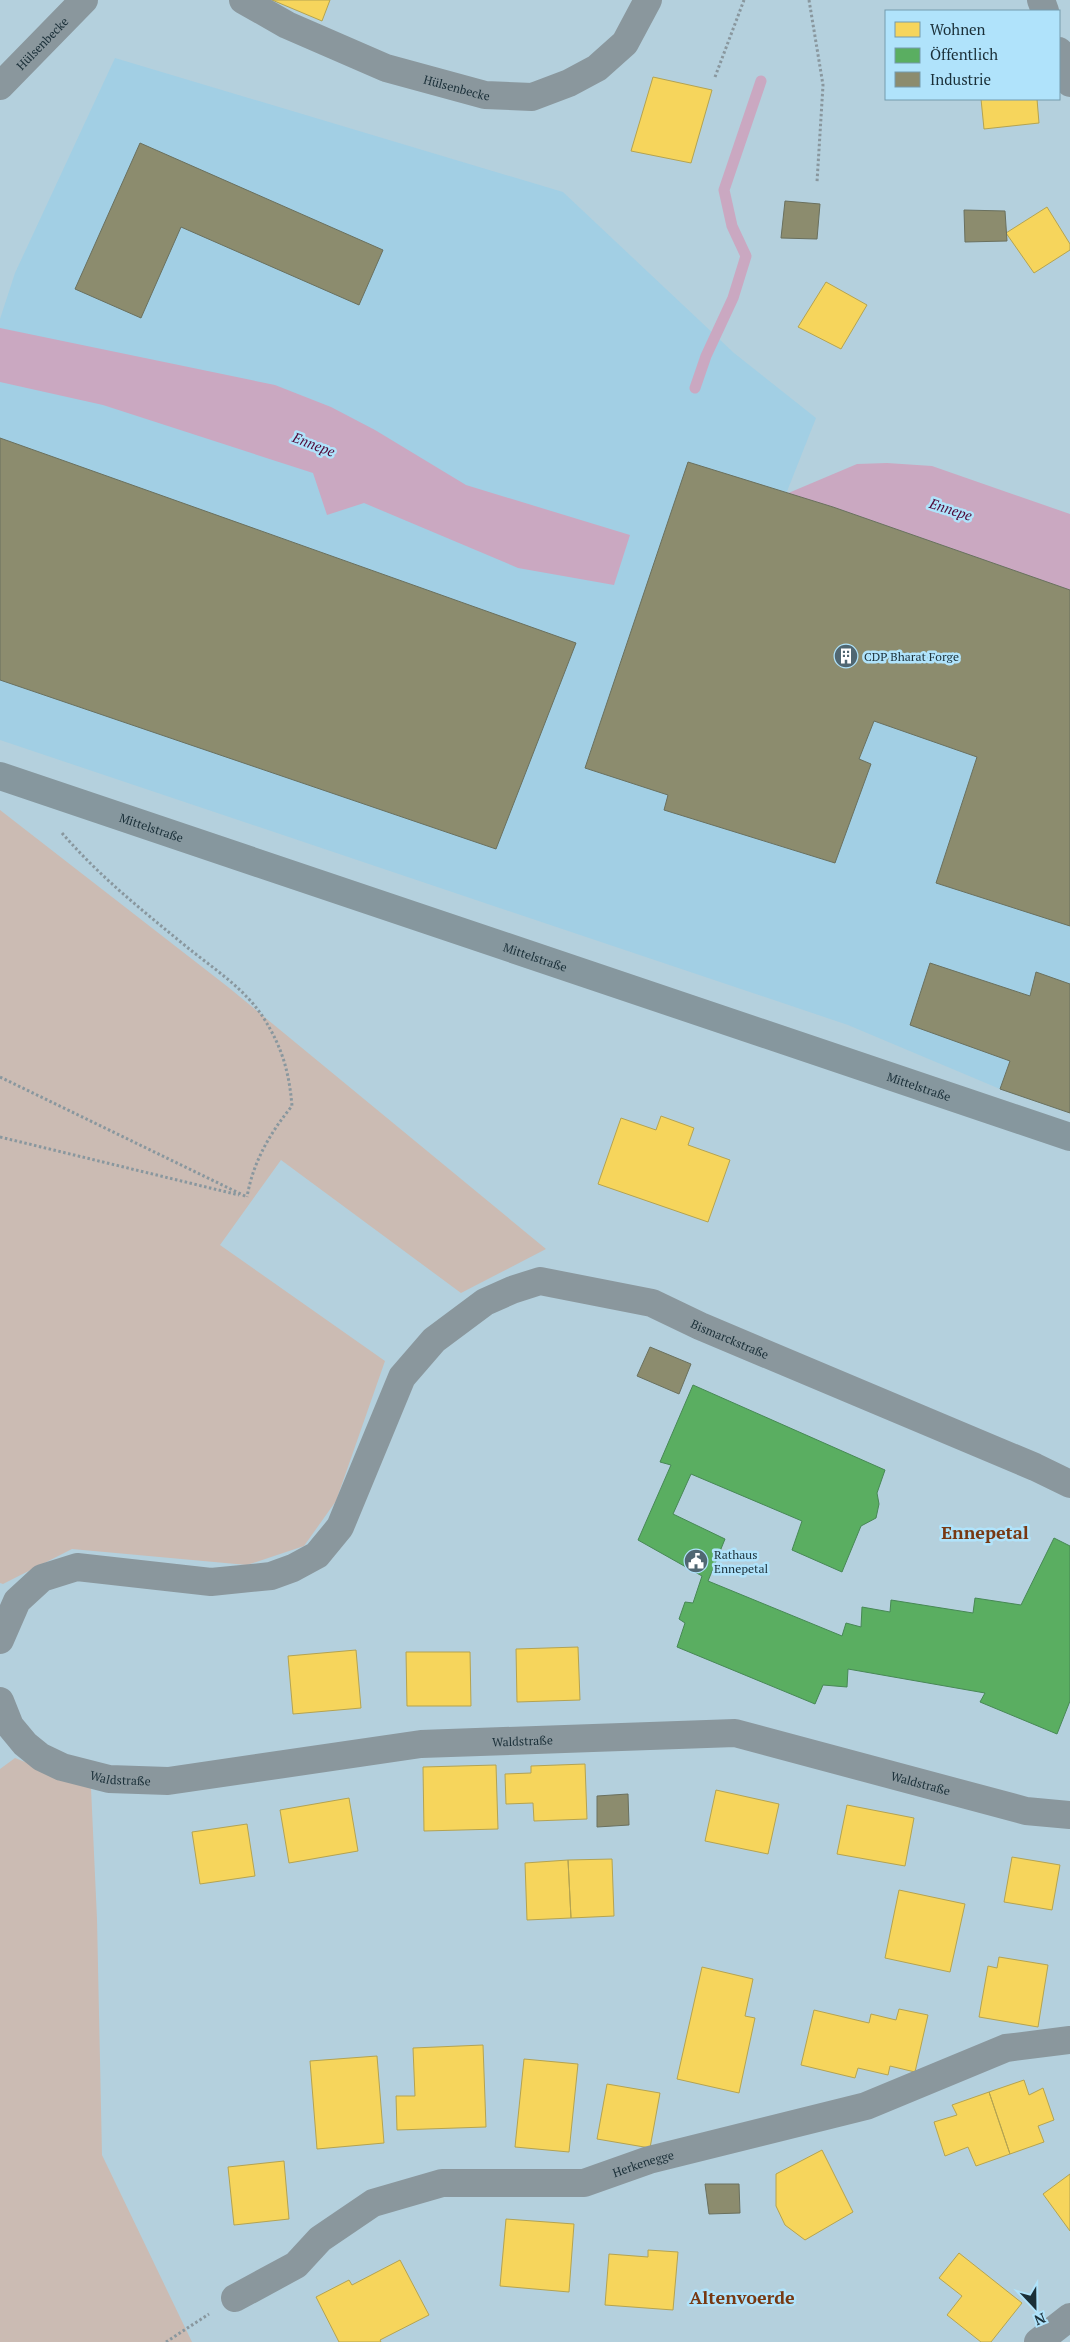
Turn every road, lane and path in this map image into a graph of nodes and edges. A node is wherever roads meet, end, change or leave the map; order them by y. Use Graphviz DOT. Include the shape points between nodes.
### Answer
graph roads {
  1 [pos="84,0"];
  2 [pos="243,0"];
  3 [pos="648,0"];
  4 [pos="744,0"];
  5 [pos="809,0"];
  6 [pos="1060,54"];
  7 [pos="715,77"];
  8 [pos="1070,83"];
  9 [pos="0,86"];
  10 [pos="817,182"];
  11 [pos="0,776"];
  12 [pos="61,832"];
  13 [pos="0,1077"];
  14 [pos="0,1137"];
  15 [pos="1070,1137"];
  16 [pos="247,1197"];
  17 [pos="1070,1484"];
  18 [pos="0,1640"];
  19 [pos="0,1701"];
  20 [pos="1070,1815"];
  21 [pos="1070,2040"];
  22 [pos="235,2298"];
  23 [pos="1070,2317"];
  24 [pos="166,2342"];
  25 [pos="1038,2342"];
  1 -- 9 [label="street, Hülsenbecke"];
  2 -- 3 [label="street, Hülsenbecke" via="287,26 386,68 485,95 532,97 597,68 625,43"];
  4 -- 7 [label="path"];
  5 -- 10 [label="path" via="823,85"];
  6 -- 8 [label="street"];
  11 -- 15 [label="street, Mittelstraße"];
  12 -- 16 [label="path" via="90,866 237,988 262,1016 279,1046 290,1076 292,1106 264,1146 251,1173"];
  13 -- 16 [label="path"];
  14 -- 16 [label="path"];
  17 -- 18 [label="street, Bismarckstraße" via="652,1303 540,1281 485,1302 434,1340 402,1378 340,1527 317,1555 271,1576 211,1582 76,1567 42,1578 17,1601"];
  19 -- 20 [label="street, Waldstraße" via="10,1726 40,1757 62,1767 109,1779 168,1781 421,1744 735,1733 1026,1811"];
  21 -- 22 [label="street, Herkenegge" via="1006,2048 866,2106 649,2160 584,2183 442,2183 373,2203 320,2239 296,2265"];
  22 -- 24 [label="path"];
  23 -- 25 [label="street"];
}
